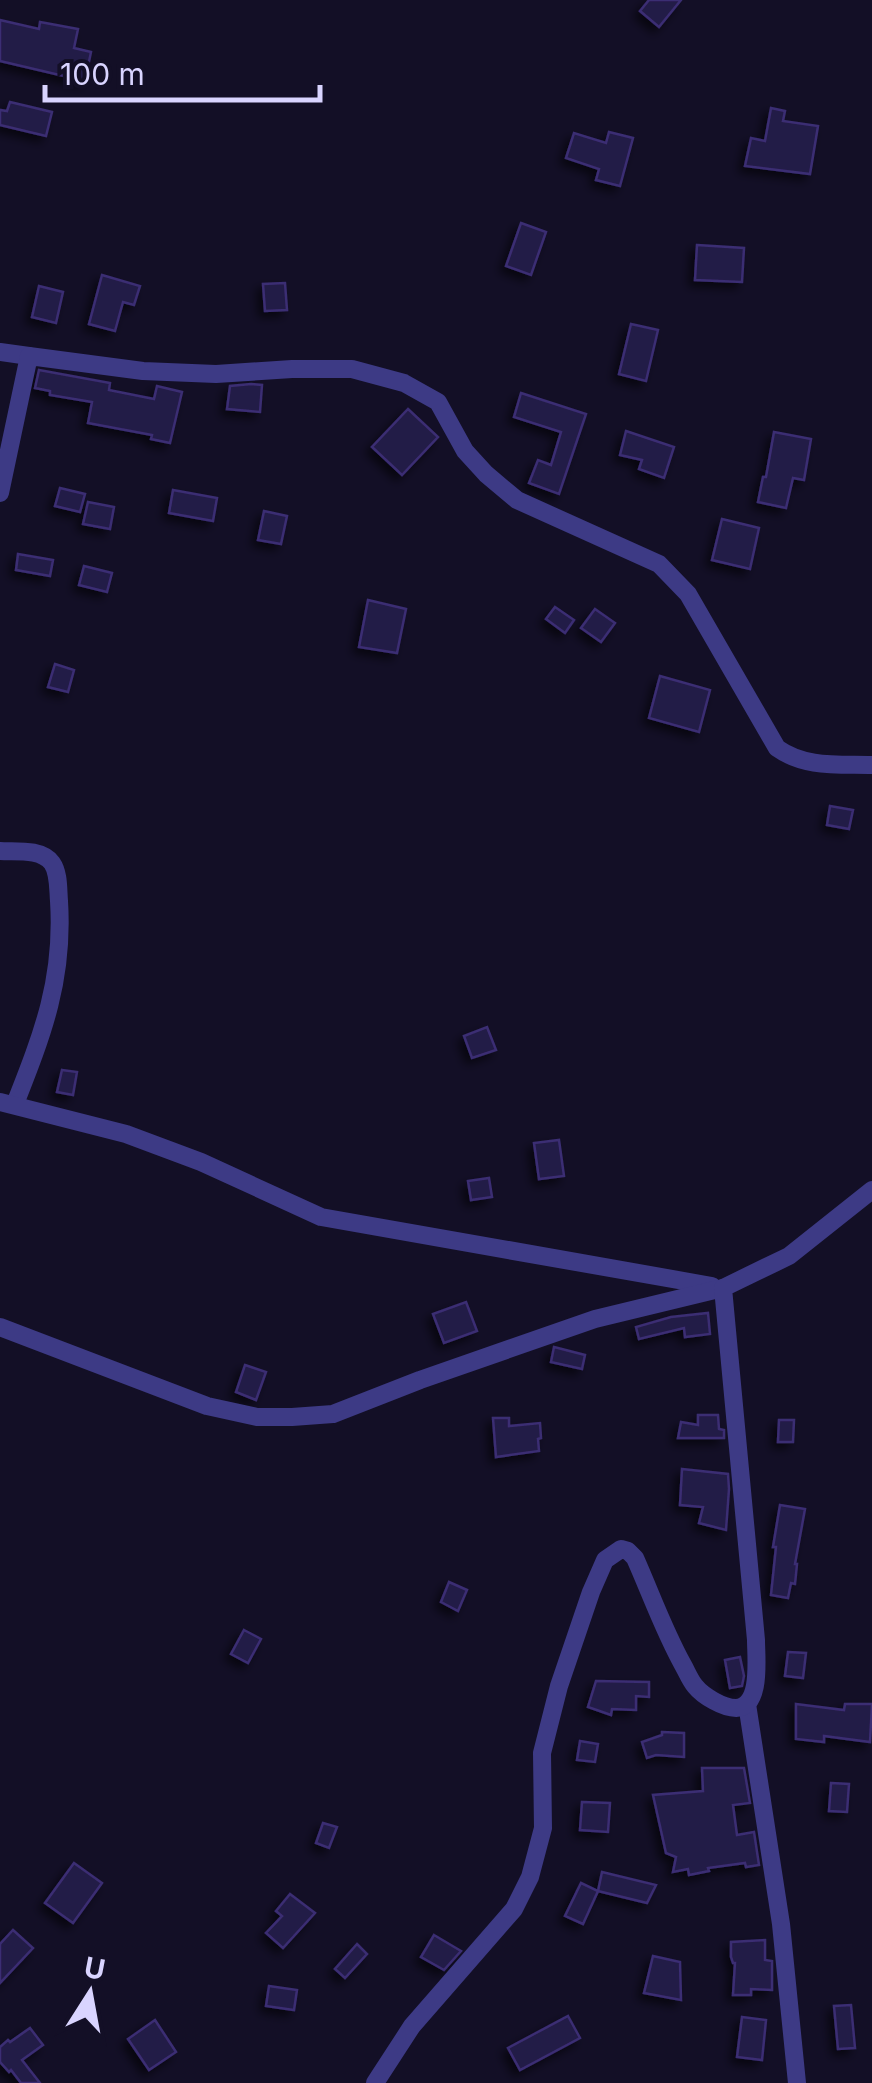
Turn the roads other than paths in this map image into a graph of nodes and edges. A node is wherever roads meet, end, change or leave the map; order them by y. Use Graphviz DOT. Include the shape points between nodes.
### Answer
graph roads {
  1 [pos="0,352"];
  2 [pos="28,356"];
  3 [pos="0,493"];
  4 [pos="872,766"];
  5 [pos="0,851"];
  6 [pos="7,1103"];
  7 [pos="872,1190"];
  8 [pos="723,1288"];
  9 [pos="0,1327"];
  10 [pos="747,1704"];
  11 [pos="374,2083"];
  12 [pos="797,2083"];
  1 -- 2 [label="street"];
  2 -- 3 [label="street"];
  2 -- 4 [label="street" via="144,371 352,370 404,382 438,402 465,451 517,500 659,564 688,594 777,748 810,763"];
  5 -- 6 [label="street" via="28,852 52,863 60,925 44,1030"];
  6 -- 8 [label="street" via="126,1134 322,1217"];
  7 -- 8 [label="street" via="789,1256"];
  8 -- 9 [label="street" via="595,1319 333,1414 292,1418 207,1406"];
  8 -- 10 [label="street" via="756,1640 756,1683"];
  10 -- 11 [label="street" via="735,1708 696,1687 635,1558 621,1549 605,1560 542,1753 543,1828 530,1877 514,1909 412,2026"];
  10 -- 12 [label="street"];
}
